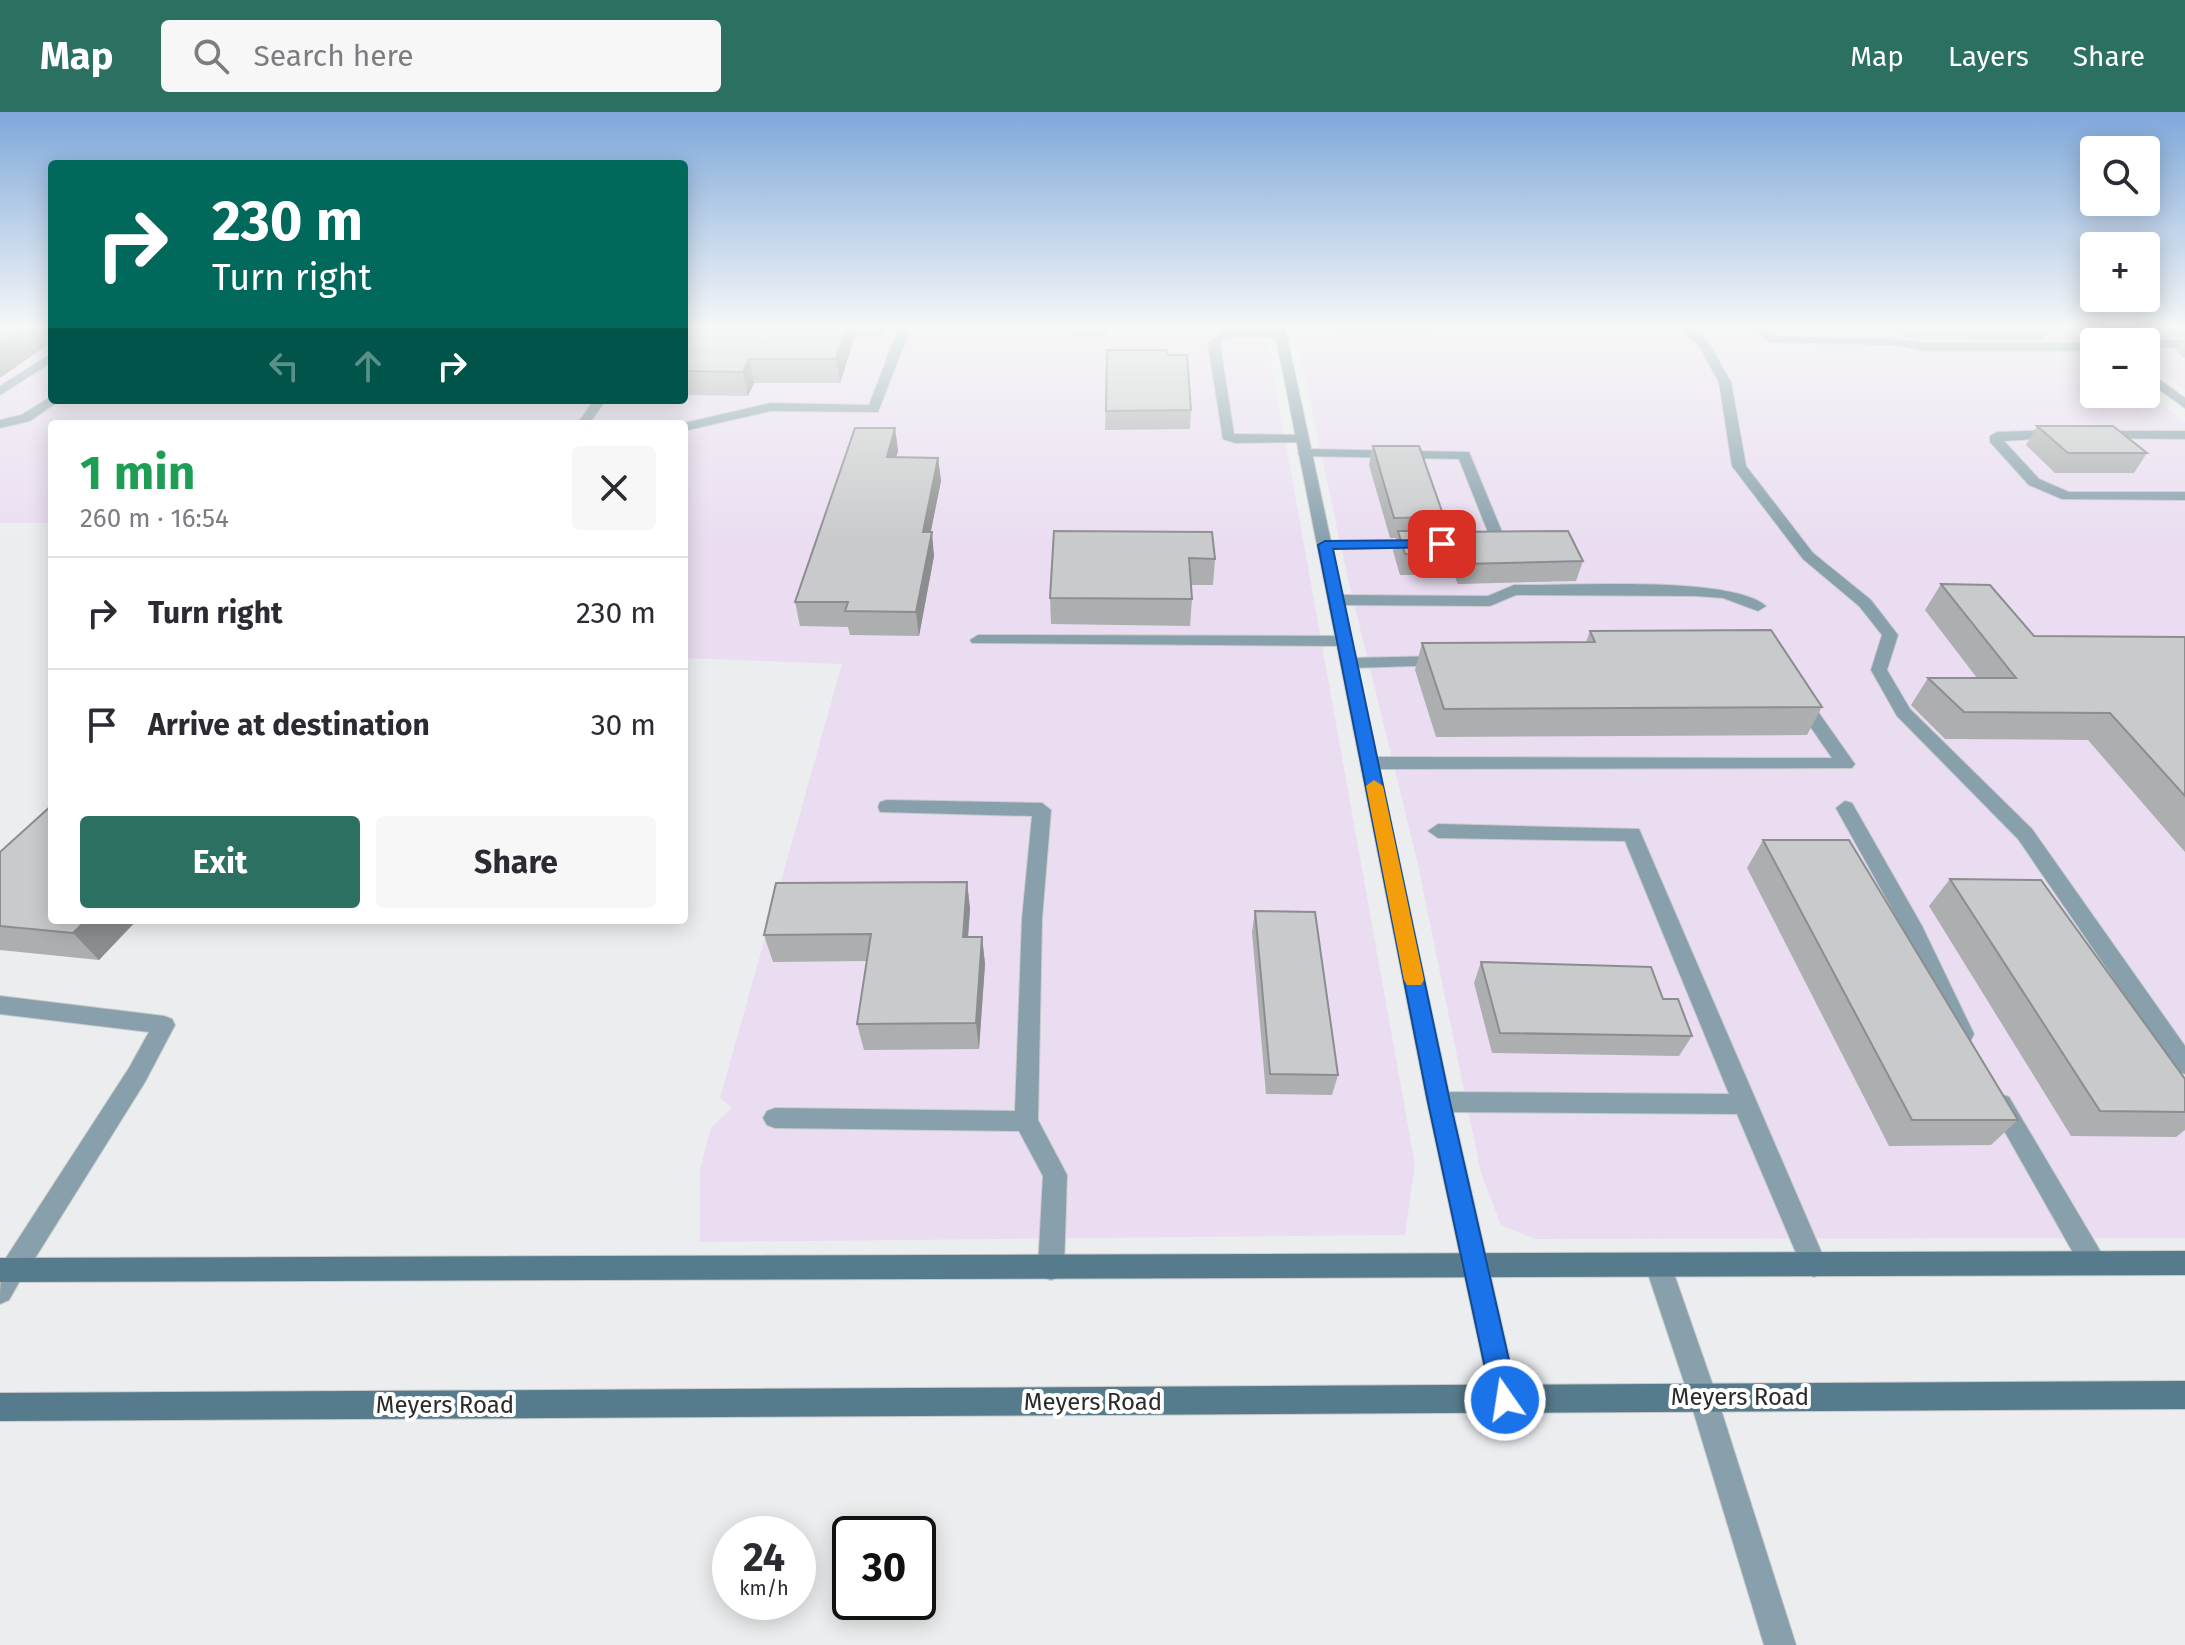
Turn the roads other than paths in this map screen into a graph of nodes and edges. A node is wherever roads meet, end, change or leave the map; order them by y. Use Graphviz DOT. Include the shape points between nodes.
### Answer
graph roads {
  1 [pos="878,399"];
  2 [pos="1222,399"];
  3 [pos="1294,399"];
  4 [pos="1728,399"];
  5 [pos="48,403"];
  6 [pos="0,424"];
  7 [pos="688,426"];
  8 [pos="2185,435"];
  9 [pos="1303,446"];
  10 [pos="2185,496"];
  11 [pos="1428,544"];
  12 [pos="1471,544"];
  13 [pos="1325,545"];
  14 [pos="1337,600"];
  15 [pos="1758,606"];
  16 [pos="978,640"];
  17 [pos="1345,641"];
  18 [pos="1466,661"];
  19 [pos="1350,663"];
  20 [pos="1792,687"];
  21 [pos="1370,763"];
  22 [pos="887,807"];
  23 [pos="1845,808"];
  24 [pos="1438,831"];
  25 [pos="0,1005"];
  26 [pos="1975,1057"];
  27 [pos="2185,1064"];
  28 [pos="1990,1084"];
  29 [pos="1439,1102"];
  30 [pos="1745,1104"];
  31 [pos="775,1118"];
  32 [pos="1026,1121"];
  33 [pos="2093,1263"];
  34 [pos="2185,1263"];
  35 [pos="1658,1265"];
  36 [pos="1814,1265"];
  37 [pos="1475,1266"];
  38 [pos="1051,1268"];
  39 [pos="4,1277"];
  40 [pos="2185,1395"];
  41 [pos="1703,1397"];
  42 [pos="1505,1400"];
  43 [pos="0,1407"];
  44 [pos="1780,1645"];
  1 -- 7 [label="street" via="874,409 771,407"];
  2 -- 9 [label="street" via="1228,436"];
  3 -- 9 [label="street"];
  4 -- 27 [label="street" via="1739,466 1808,556 1865,603 1890,635 1879,670 1903,712 2025,834"];
  5 -- 6 [label="street" via="25,418"];
  8 -- 10 [label="street" via="1997,436 2034,482 2067,496"];
  9 -- 12 [label="street" via="1464,455 1500,544"];
  9 -- 13 [label="street"];
  11 -- 13 [label="street"];
  13 -- 14 [label="street"];
  14 -- 15 [label="street" via="1490,601 1514,590 1695,591 1725,594"];
  14 -- 17 [label="street"];
  16 -- 17 [label="street"];
  17 -- 19 [label="street"];
  18 -- 19 [label="street"];
  19 -- 21 [label="street"];
  20 -- 21 [label="street" via="1846,764"];
  21 -- 29 [label="street"];
  22 -- 32 [label="street" via="1042,810 1032,919"];
  23 -- 26 [label="street" via="1912,926"];
  24 -- 30 [label="street" via="1632,834"];
  25 -- 39 [label="street" via="164,1025 137,1075"];
  28 -- 33 [label="street"];
  29 -- 30 [label="street"];
  29 -- 37 [label="street"];
  30 -- 36 [label="street"];
  31 -- 32 [label="street"];
  32 -- 38 [label="street" via="1055,1175"];
  33 -- 34 [label="street"];
  33 -- 36 [label="street"];
  35 -- 36 [label="street"];
  35 -- 37 [label="street"];
  35 -- 41 [label="street"];
  37 -- 38 [label="street"];
  37 -- 42 [label="street"];
  38 -- 39 [label="street"];
  40 -- 41 [label="street, Meyers Road"];
  41 -- 42 [label="street, Meyers Road"];
  41 -- 44 [label="street"];
  42 -- 43 [label="street, Meyers Road"];
}
